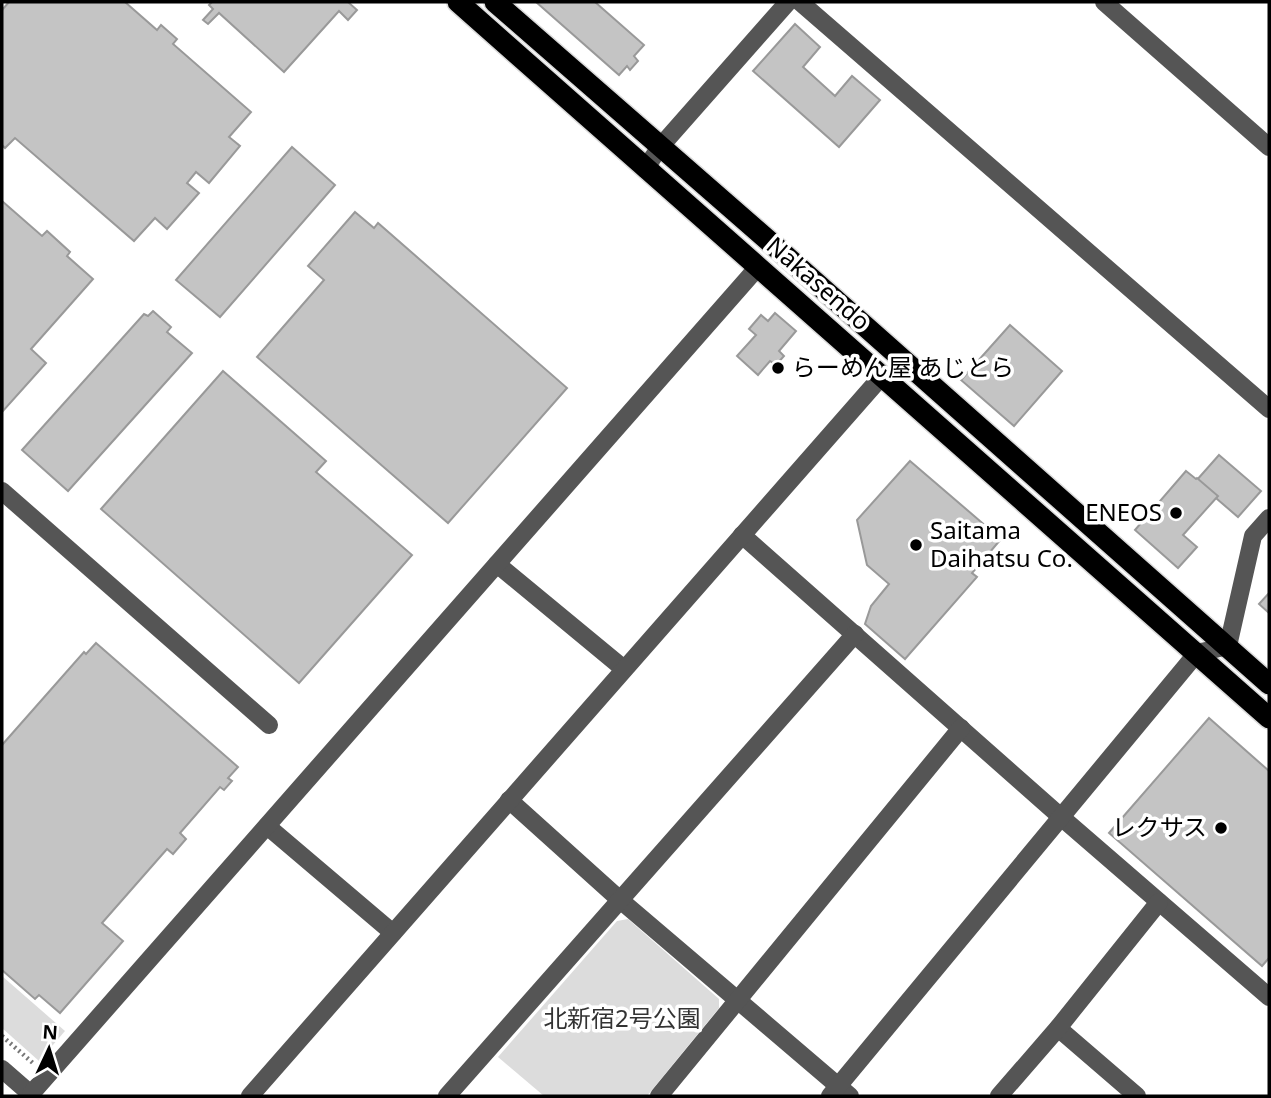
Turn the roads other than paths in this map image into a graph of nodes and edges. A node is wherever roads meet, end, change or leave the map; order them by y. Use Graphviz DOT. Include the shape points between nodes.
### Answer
graph roads {
  1 [pos="458,2"];
  2 [pos="495,2"];
  3 [pos="789,2"];
  4 [pos="800,2"];
  5 [pos="1104,2"];
  6 [pos="660,147"];
  7 [pos="1269,147"];
  8 [pos="645,169"];
  9 [pos="758,267"];
  10 [pos="882,376"];
  11 [pos="1269,409"];
  12 [pos="2,491"];
  13 [pos="1269,518"];
  14 [pos="742,535"];
  15 [pos="497,564"];
  16 [pos="855,634"];
  17 [pos="1228,646"];
  18 [pos="1197,653"];
  19 [pos="624,669"];
  20 [pos="1269,684"];
  21 [pos="1269,718"];
  22 [pos="269,725"];
  23 [pos="961,728"];
  24 [pos="509,800"];
  25 [pos="1061,817"];
  26 [pos="267,826"];
  27 [pos="619,899"];
  28 [pos="1159,902"];
  29 [pos="393,933"];
  30 [pos="1269,997"];
  31 [pos="739,999"];
  32 [pos="1059,1028"];
  33 [pos="2,1069"];
  34 [pos="839,1093"];
  35 [pos="32,1095"];
  36 [pos="250,1096"];
  37 [pos="447,1096"];
  38 [pos="659,1096"];
  39 [pos="999,1096"];
  40 [pos="1137,1096"];
  1 -- 8 [label="highway, Nakasendo"];
  2 -- 6 [label="highway, Nakasendo"];
  3 -- 6 [label="street"];
  4 -- 11 [label="street"];
  5 -- 7 [label="street"];
  6 -- 8 [label="street"];
  6 -- 17 [label="highway, Nakasendo"];
  8 -- 9 [label="highway, Nakasendo"];
  9 -- 10 [label="highway, Nakasendo"];
  9 -- 15 [label="street"];
  10 -- 14 [label="street"];
  10 -- 18 [label="highway, Nakasendo"];
  12 -- 22 [label="street"];
  13 -- 17 [label="street" via="1253,536"];
  14 -- 16 [label="street"];
  14 -- 19 [label="street"];
  15 -- 19 [label="street"];
  15 -- 26 [label="street"];
  16 -- 23 [label="street"];
  16 -- 27 [label="street"];
  17 -- 18 [label="street"];
  17 -- 20 [label="highway, Nakasendo"];
  18 -- 21 [label="highway, Nakasendo"];
  18 -- 25 [label="street"];
  19 -- 24 [label="street"];
  23 -- 25 [label="street"];
  23 -- 31 [label="street"];
  24 -- 27 [label="street"];
  24 -- 29 [label="street"];
  25 -- 28 [label="street"];
  25 -- 34 [label="street"];
  26 -- 29 [label="street"];
  26 -- 35 [label="street"];
  27 -- 31 [label="street"];
  27 -- 37 [label="street"];
  28 -- 30 [label="street"];
  28 -- 32 [label="street"];
  29 -- 36 [label="street"];
  31 -- 34 [label="street"];
  31 -- 38 [label="street"];
  32 -- 39 [label="street"];
  32 -- 40 [label="street"];
  33 -- 35 [label="street"];
}
